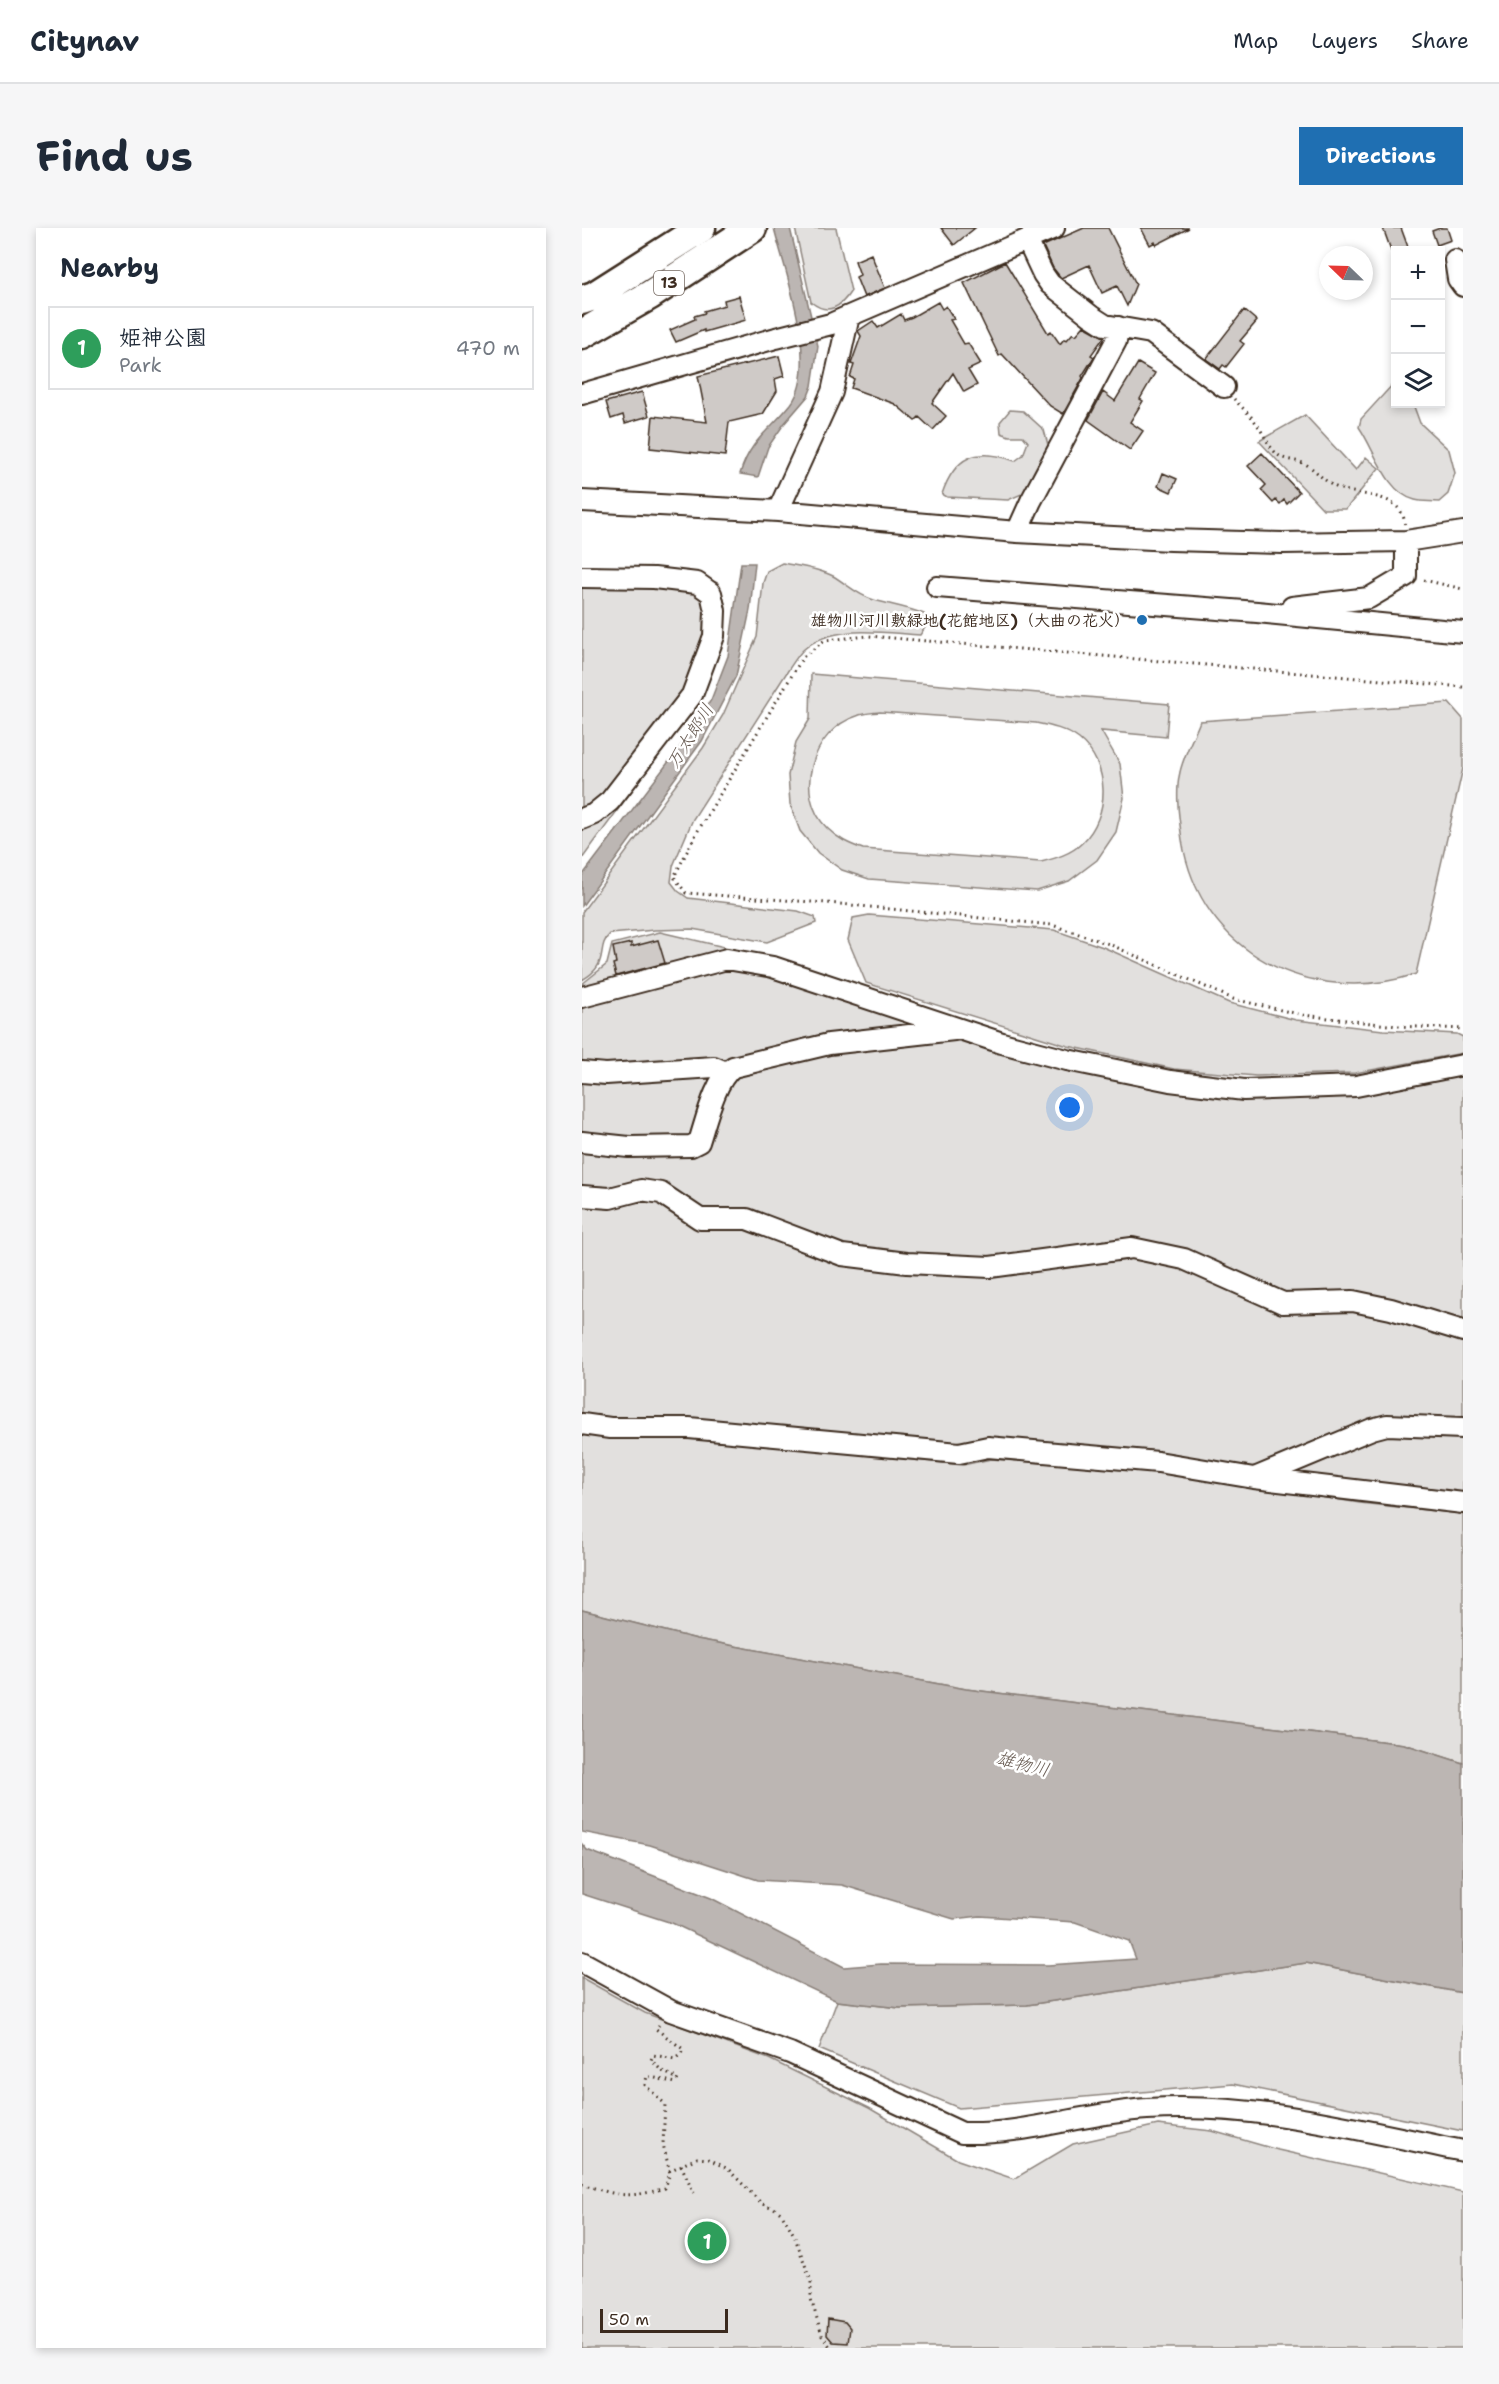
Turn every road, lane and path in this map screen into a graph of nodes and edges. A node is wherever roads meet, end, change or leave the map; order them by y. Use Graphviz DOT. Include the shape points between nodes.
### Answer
graph roads {
  1 [pos="701,228"];
  2 [pos="752,228"];
  3 [pos="1054,228"];
  4 [pos="1027,240"];
  5 [pos="1455,260"];
  6 [pos="1463,286"];
  7 [pos="582,300"];
  8 [pos="849,316"];
  9 [pos="1118,327"];
  10 [pos="582,334"];
  11 [pos="1224,387"];
  12 [pos="582,394"];
  13 [pos="582,501"];
  14 [pos="778,512"];
  15 [pos="1017,532"];
  16 [pos="1463,532"];
  17 [pos="1406,541"];
  18 [pos="1406,576"];
  19 [pos="582,577"];
  20 [pos="938,587"];
  21 [pos="1463,589"];
  22 [pos="1257,612"];
  23 [pos="1463,632"];
  24 [pos="1463,687"];
  25 [pos="582,819"];
  26 [pos="582,997"];
  27 [pos="961,1029"];
  28 [pos="1463,1029"];
  29 [pos="1463,1065"];
  30 [pos="582,1072"];
  31 [pos="726,1072"];
  32 [pos="582,1142"];
  33 [pos="582,1196"];
  34 [pos="1463,1330"];
  35 [pos="582,1424"];
  36 [pos="1463,1428"];
  37 [pos="1254,1478"];
  38 [pos="1463,1503"];
  39 [pos="582,1962"];
  40 [pos="671,2011"];
  41 [pos="1463,2151"];
  42 [pos="681,2166"];
  43 [pos="669,2171"];
  44 [pos="582,2184"];
  45 [pos="694,2193"];
  46 [pos="831,2348"];
  1 -- 7 [label="highway, 13"];
  2 -- 10 [label="highway, 13"];
  3 -- 4 [label="street"];
  4 -- 8 [label="street"];
  4 -- 9 [label="street" via="1050,284 1105,325"];
  5 -- 6 [label="street"];
  8 -- 12 [label="street"];
  8 -- 14 [label="street" via="832,392"];
  9 -- 11 [label="street" via="1150,333"];
  9 -- 15 [label="street" via="1116,341"];
  11 -- 17 [label="path" via="1282,457 1304,463 1340,489 1395,503 1403,514"];
  13 -- 14 [label="street"];
  14 -- 15 [label="street"];
  15 -- 17 [label="street" via="1283,543"];
  16 -- 17 [label="street"];
  17 -- 18 [label="street"];
  18 -- 21 [label="path"];
  18 -- 22 [label="street" via="1369,598"];
  19 -- 25 [label="street" via="697,583 711,593 715,611 714,636 692,695 610,801"];
  20 -- 22 [label="street"];
  22 -- 23 [label="street"];
  24 -- 28 [label="path" via="869,636 825,640 803,657 674,877 686,893 1052,925 1109,944 1233,999 1303,1015"];
  26 -- 27 [label="street" via="727,959 773,967"];
  27 -- 29 [label="street" via="1067,1060 1170,1081 1244,1090 1356,1086"];
  27 -- 31 [label="street" via="829,1044 733,1066"];
  30 -- 31 [label="street" via="606,1074 714,1066"];
  31 -- 32 [label="street" via="699,1142 691,1146 629,1147"];
  33 -- 34 [label="street" via="610,1198 641,1190 661,1193 700,1219 747,1219 842,1255 907,1263 990,1267 1132,1248 1185,1259 1283,1303 1353,1301"];
  35 -- 37 [label="street" via="689,1428 959,1453 988,1447 1158,1461"];
  36 -- 37 [label="street" via="1387,1425"];
  37 -- 38 [label="street"];
  39 -- 40 [label="street"];
  40 -- 41 [label="street" via="790,2053 962,2133 1021,2130 1146,2109 1224,2108 1269,2113"];
  40 -- 43 [label="path" via="674,2021 670,2025 659,2024 656,2029 683,2049 681,2054 675,2059 653,2055 651,2060 678,2079 676,2083 647,2076 645,2085 665,2104 663,2144"];
  42 -- 43 [label="path"];
  42 -- 45 [label="path"];
  42 -- 46 [label="path" via="697,2158 709,2159 728,2169 762,2205 782,2214 794,2235 810,2281 822,2335"];
  43 -- 44 [label="path" via="665,2188 646,2194 618,2196"];
}
